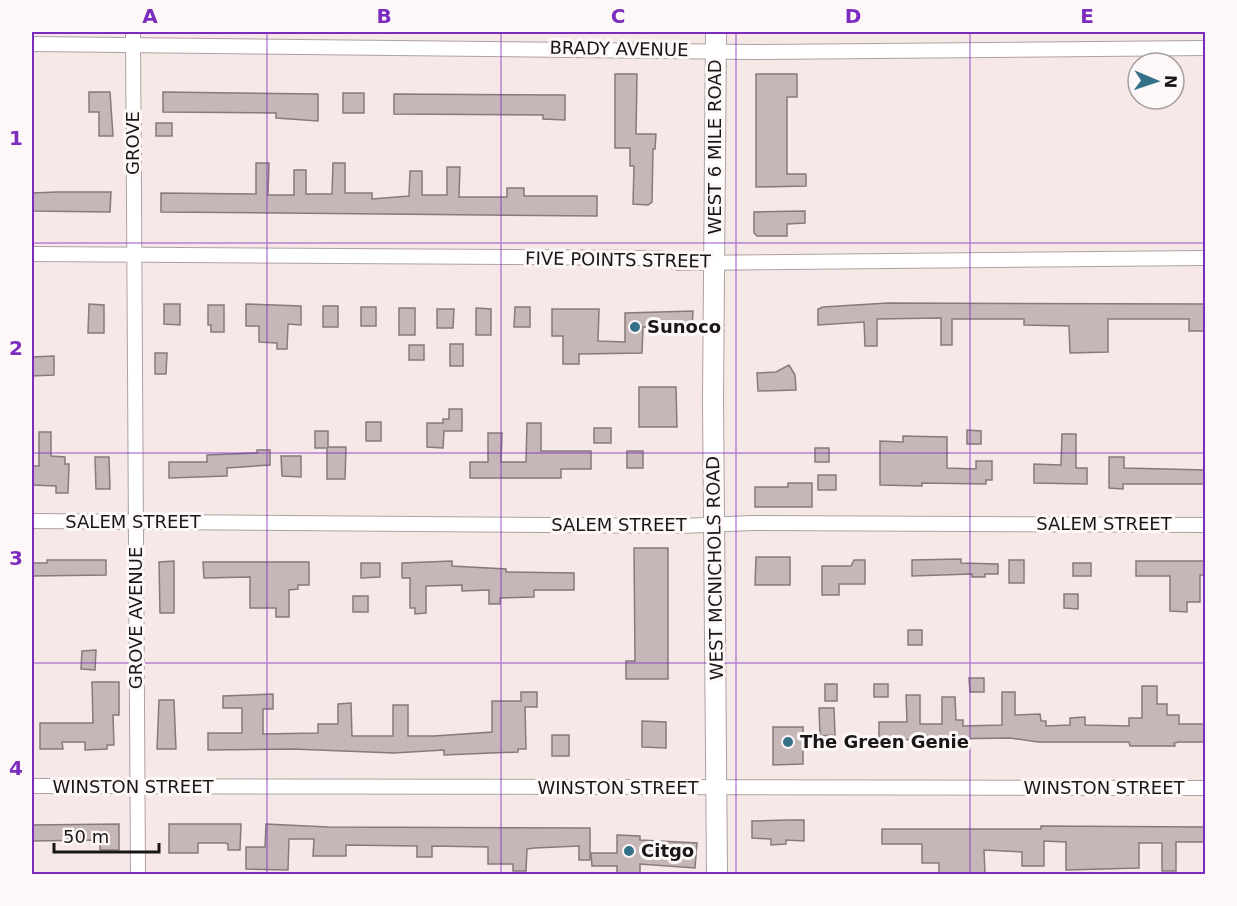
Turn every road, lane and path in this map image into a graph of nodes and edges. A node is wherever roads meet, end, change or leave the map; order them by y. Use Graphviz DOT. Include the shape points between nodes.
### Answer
graph roads {
  1 [pos="133,38"];
  2 [pos="716,41"];
  3 [pos="32,44"];
  4 [pos="1206,48"];
  5 [pos="32,254"];
  6 [pos="134,254"];
  7 [pos="1206,258"];
  8 [pos="715,262"];
  9 [pos="32,521"];
  10 [pos="135,522"];
  11 [pos="716,525"];
  12 [pos="1206,525"];
  13 [pos="32,786"];
  14 [pos="137,787"];
  15 [pos="717,788"];
  16 [pos="1206,788"];
  17 [pos="138,874"];
  18 [pos="717,874"];
  1 -- 2 [label="street, BRADY AVENUE"];
  1 -- 3 [label="street, BRADY AVENUE"];
  1 -- 6 [label="street, GROVE"];
  2 -- 4 [label="street, BRADY AVENUE"];
  2 -- 8 [label="main road, WEST 6 MILE ROAD"];
  5 -- 6 [label="street, FIVE POINTS STREET"];
  6 -- 8 [label="street, FIVE POINTS STREET" via="650,258 679,263"];
  6 -- 10 [label="street, GROVE AVENUE"];
  7 -- 8 [label="street, FIVE POINTS STREET"];
  8 -- 11 [label="main road, WEST MCNICHOLS ROAD"];
  9 -- 10 [label="street, SALEM STREET"];
  10 -- 11 [label="street, SALEM STREET"];
  10 -- 14 [label="street, GROVE AVENUE"];
  11 -- 12 [label="street, SALEM STREET"];
  11 -- 15 [label="main road, WEST MCNICHOLS ROAD"];
  13 -- 14 [label="street, WINSTON STREET"];
  14 -- 15 [label="street, WINSTON STREET"];
  14 -- 17 [label="street, GROVE AVENUE"];
  15 -- 16 [label="street, WINSTON STREET"];
  15 -- 18 [label="main road, WEST MCNICHOLS ROAD"];
}
